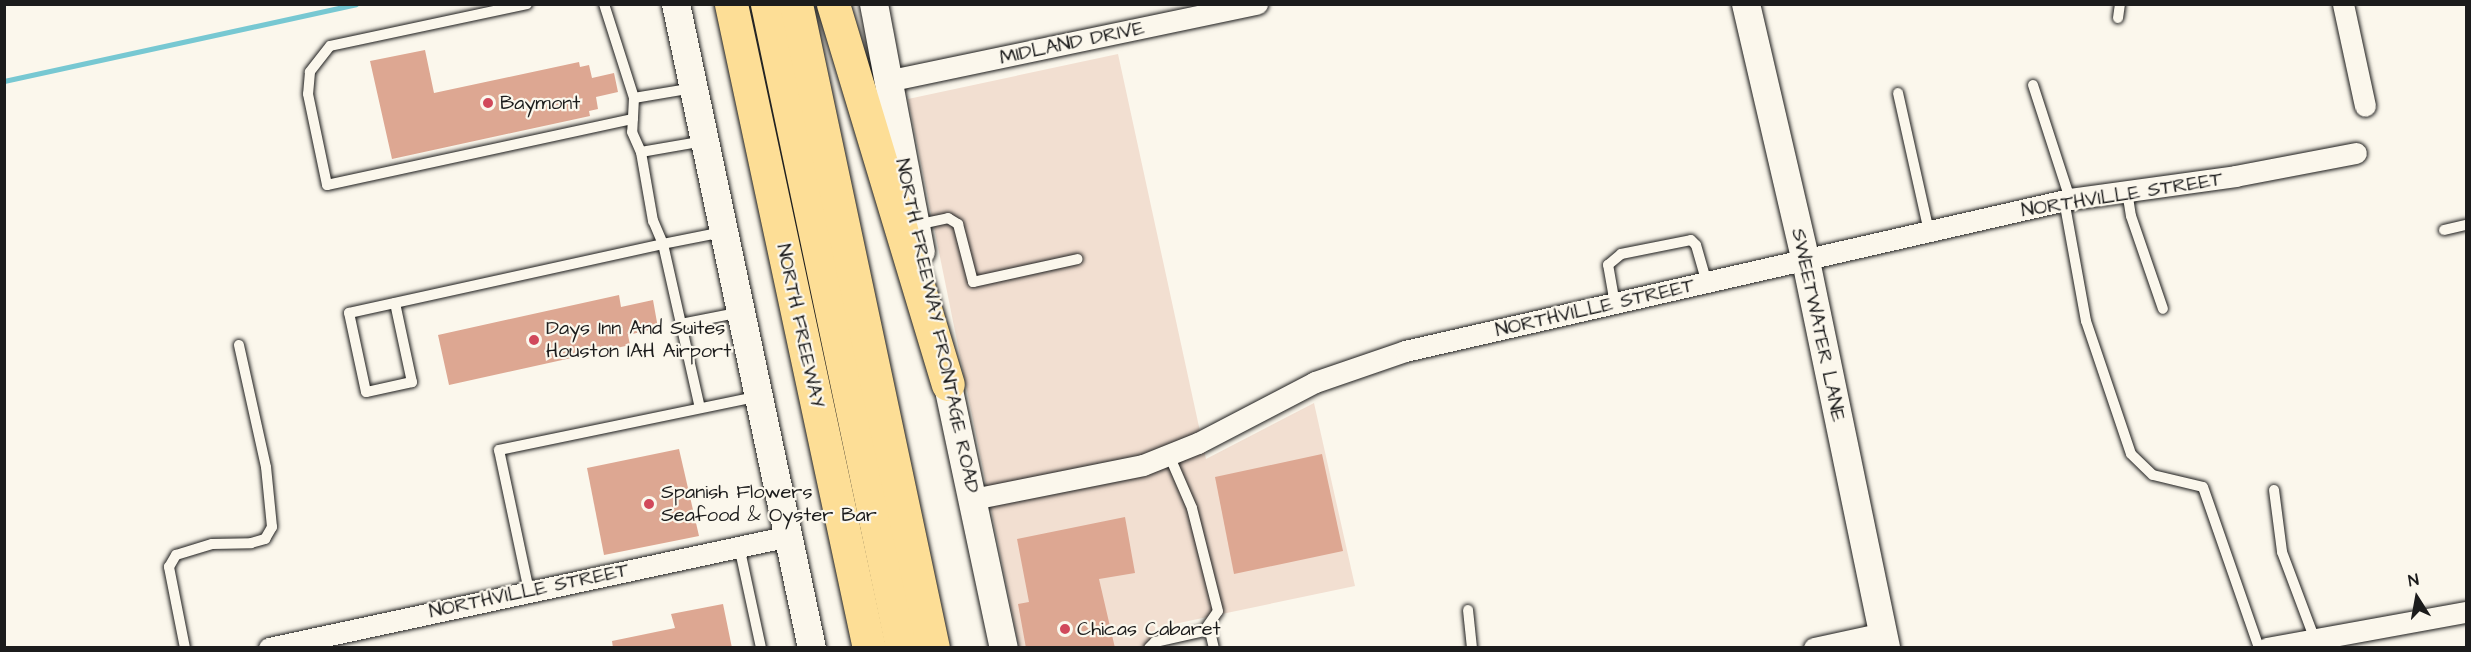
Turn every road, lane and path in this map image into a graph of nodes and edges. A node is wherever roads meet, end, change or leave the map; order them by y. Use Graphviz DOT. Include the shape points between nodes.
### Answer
graph roads {
  1 [pos="527,4"];
  2 [pos="604,4"];
  3 [pos="676,4"];
  4 [pos="731,4"];
  5 [pos="767,4"];
  6 [pos="796,4"];
  7 [pos="833,4"];
  8 [pos="874,4"];
  9 [pos="1257,4"];
  10 [pos="1746,4"];
  11 [pos="2120,4"];
  12 [pos="2343,4"];
  13 [pos="1202,10"];
  14 [pos="2118,18"];
  15 [pos="887,81"];
  16 [pos="2033,85"];
  17 [pos="694,88"];
  18 [pos="1899,93"];
  19 [pos="634,98"];
  20 [pos="2365,106"];
  21 [pos="633,118"];
  22 [pos="705,141"];
  23 [pos="641,152"];
  24 [pos="2356,153"];
  25 [pos="2127,191"];
  26 [pos="2067,200"];
  27 [pos="916,225"];
  28 [pos="2466,225"];
  29 [pos="2444,230"];
  30 [pos="724,232"];
  31 [pos="1929,232"];
  32 [pos="663,244"];
  33 [pos="1078,259"];
  34 [pos="1806,261"];
  35 [pos="1707,283"];
  36 [pos="395,303"];
  37 [pos="1615,304"];
  38 [pos="2163,309"];
  39 [pos="741,312"];
  40 [pos="681,324"];
  41 [pos="239,345"];
  42 [pos="948,384"];
  43 [pos="759,396"];
  44 [pos="700,408"];
  45 [pos="1169,454"];
  46 [pos="2274,490"];
  47 [pos="973,499"];
  48 [pos="789,536"];
  49 [pos="739,546"];
  50 [pos="529,591"];
  51 [pos="1468,610"];
  52 [pos="2466,612"];
  53 [pos="1209,627"];
  54 [pos="2314,637"];
  55 [pos="1884,640"];
  56 [pos="186,648"];
  57 [pos="269,648"];
  58 [pos="761,648"];
  59 [pos="812,648"];
  60 [pos="869,648"];
  61 [pos="902,648"];
  62 [pos="933,648"];
  63 [pos="1004,648"];
  64 [pos="1149,648"];
  65 [pos="1214,648"];
  66 [pos="1472,648"];
  67 [pos="1814,648"];
  68 [pos="2259,648"];
  69 [pos="2267,648"];
  1 -- 21 [label="lane" via="330,46 310,72 308,94 327,185"];
  2 -- 19 [label="lane"];
  3 -- 17 [label="main road"];
  4 -- 60 [label="highway, NORTH FREEWAY"];
  5 -- 61 [label="highway, NORTH FREEWAY"];
  6 -- 62 [label="highway"];
  7 -- 42 [label="highway"];
  8 -- 15 [label="main road, NORTH FREEWAY FRONTAGE ROAD"];
  9 -- 13 [label="street, MIDLAND DRIVE"];
  10 -- 34 [label="main road, SWEETWATER LANE"];
  11 -- 14 [label="lane"];
  12 -- 20 [label="street"];
  13 -- 15 [label="street, MIDLAND DRIVE"];
  15 -- 27 [label="main road, NORTH FREEWAY FRONTAGE ROAD"];
  16 -- 26 [label="lane"];
  17 -- 19 [label="lane"];
  17 -- 22 [label="main road"];
  18 -- 31 [label="lane"];
  19 -- 21 [label="lane"];
  21 -- 23 [label="lane" via="632,132"];
  22 -- 23 [label="lane"];
  22 -- 30 [label="main road"];
  23 -- 32 [label="lane" via="653,221"];
  24 -- 25 [label="street, NORTHVILLE STREET"];
  25 -- 26 [label="street, NORTHVILLE STREET"];
  25 -- 38 [label="lane" via="2131,216"];
  26 -- 31 [label="street, NORTHVILLE STREET"];
  26 -- 68 [label="lane" via="2086,321 2131,454 2153,475 2202,488"];
  27 -- 33 [label="lane" via="948,218 958,224 973,282"];
  27 -- 42 [label="main road, NORTH FREEWAY FRONTAGE ROAD"];
  28 -- 29 [label="lane"];
  30 -- 32 [label="lane"];
  30 -- 39 [label="main road"];
  31 -- 34 [label="street, NORTHVILLE STREET"];
  32 -- 36 [label="lane"];
  32 -- 40 [label="lane"];
  34 -- 35 [label="street, NORTHVILLE STREET"];
  34 -- 55 [label="main road, SWEETWATER LANE"];
  35 -- 37 [label="street, NORTHVILLE STREET"];
  35 -- 37 [label="lane" via="1691,240 1621,254 1608,265"];
  36 -- 36 [label="lane" via="349,313 366,392 412,382"];
  37 -- 45 [label="street, NORTHVILLE STREET" via="1363,362"];
  39 -- 40 [label="lane"];
  39 -- 43 [label="main road"];
  40 -- 44 [label="lane"];
  41 -- 56 [label="lane" via="266,467 272,527 265,539 212,544 176,555 170,567"];
  42 -- 47 [label="main road, NORTH FREEWAY FRONTAGE ROAD"];
  43 -- 44 [label="lane"];
  43 -- 48 [label="main road"];
  44 -- 50 [label="lane" via="499,450"];
  45 -- 47 [label="street, NORTHVILLE STREET" via="1143,465"];
  45 -- 53 [label="lane" via="1192,508 1216,597 1218,611"];
  46 -- 54 [label="lane" via="2282,552"];
  47 -- 63 [label="main road, NORTH FREEWAY FRONTAGE ROAD"];
  48 -- 49 [label="street, NORTHVILLE STREET"];
  48 -- 59 [label="main road"];
  49 -- 50 [label="street, NORTHVILLE STREET"];
  49 -- 58 [label="lane"];
  50 -- 57 [label="street, NORTHVILLE STREET"];
  51 -- 66 [label="lane"];
  52 -- 54 [label="street"];
  53 -- 64 [label="lane" via="1155,642"];
  53 -- 65 [label="lane"];
  54 -- 69 [label="street"];
  55 -- 67 [label="street"];
}
